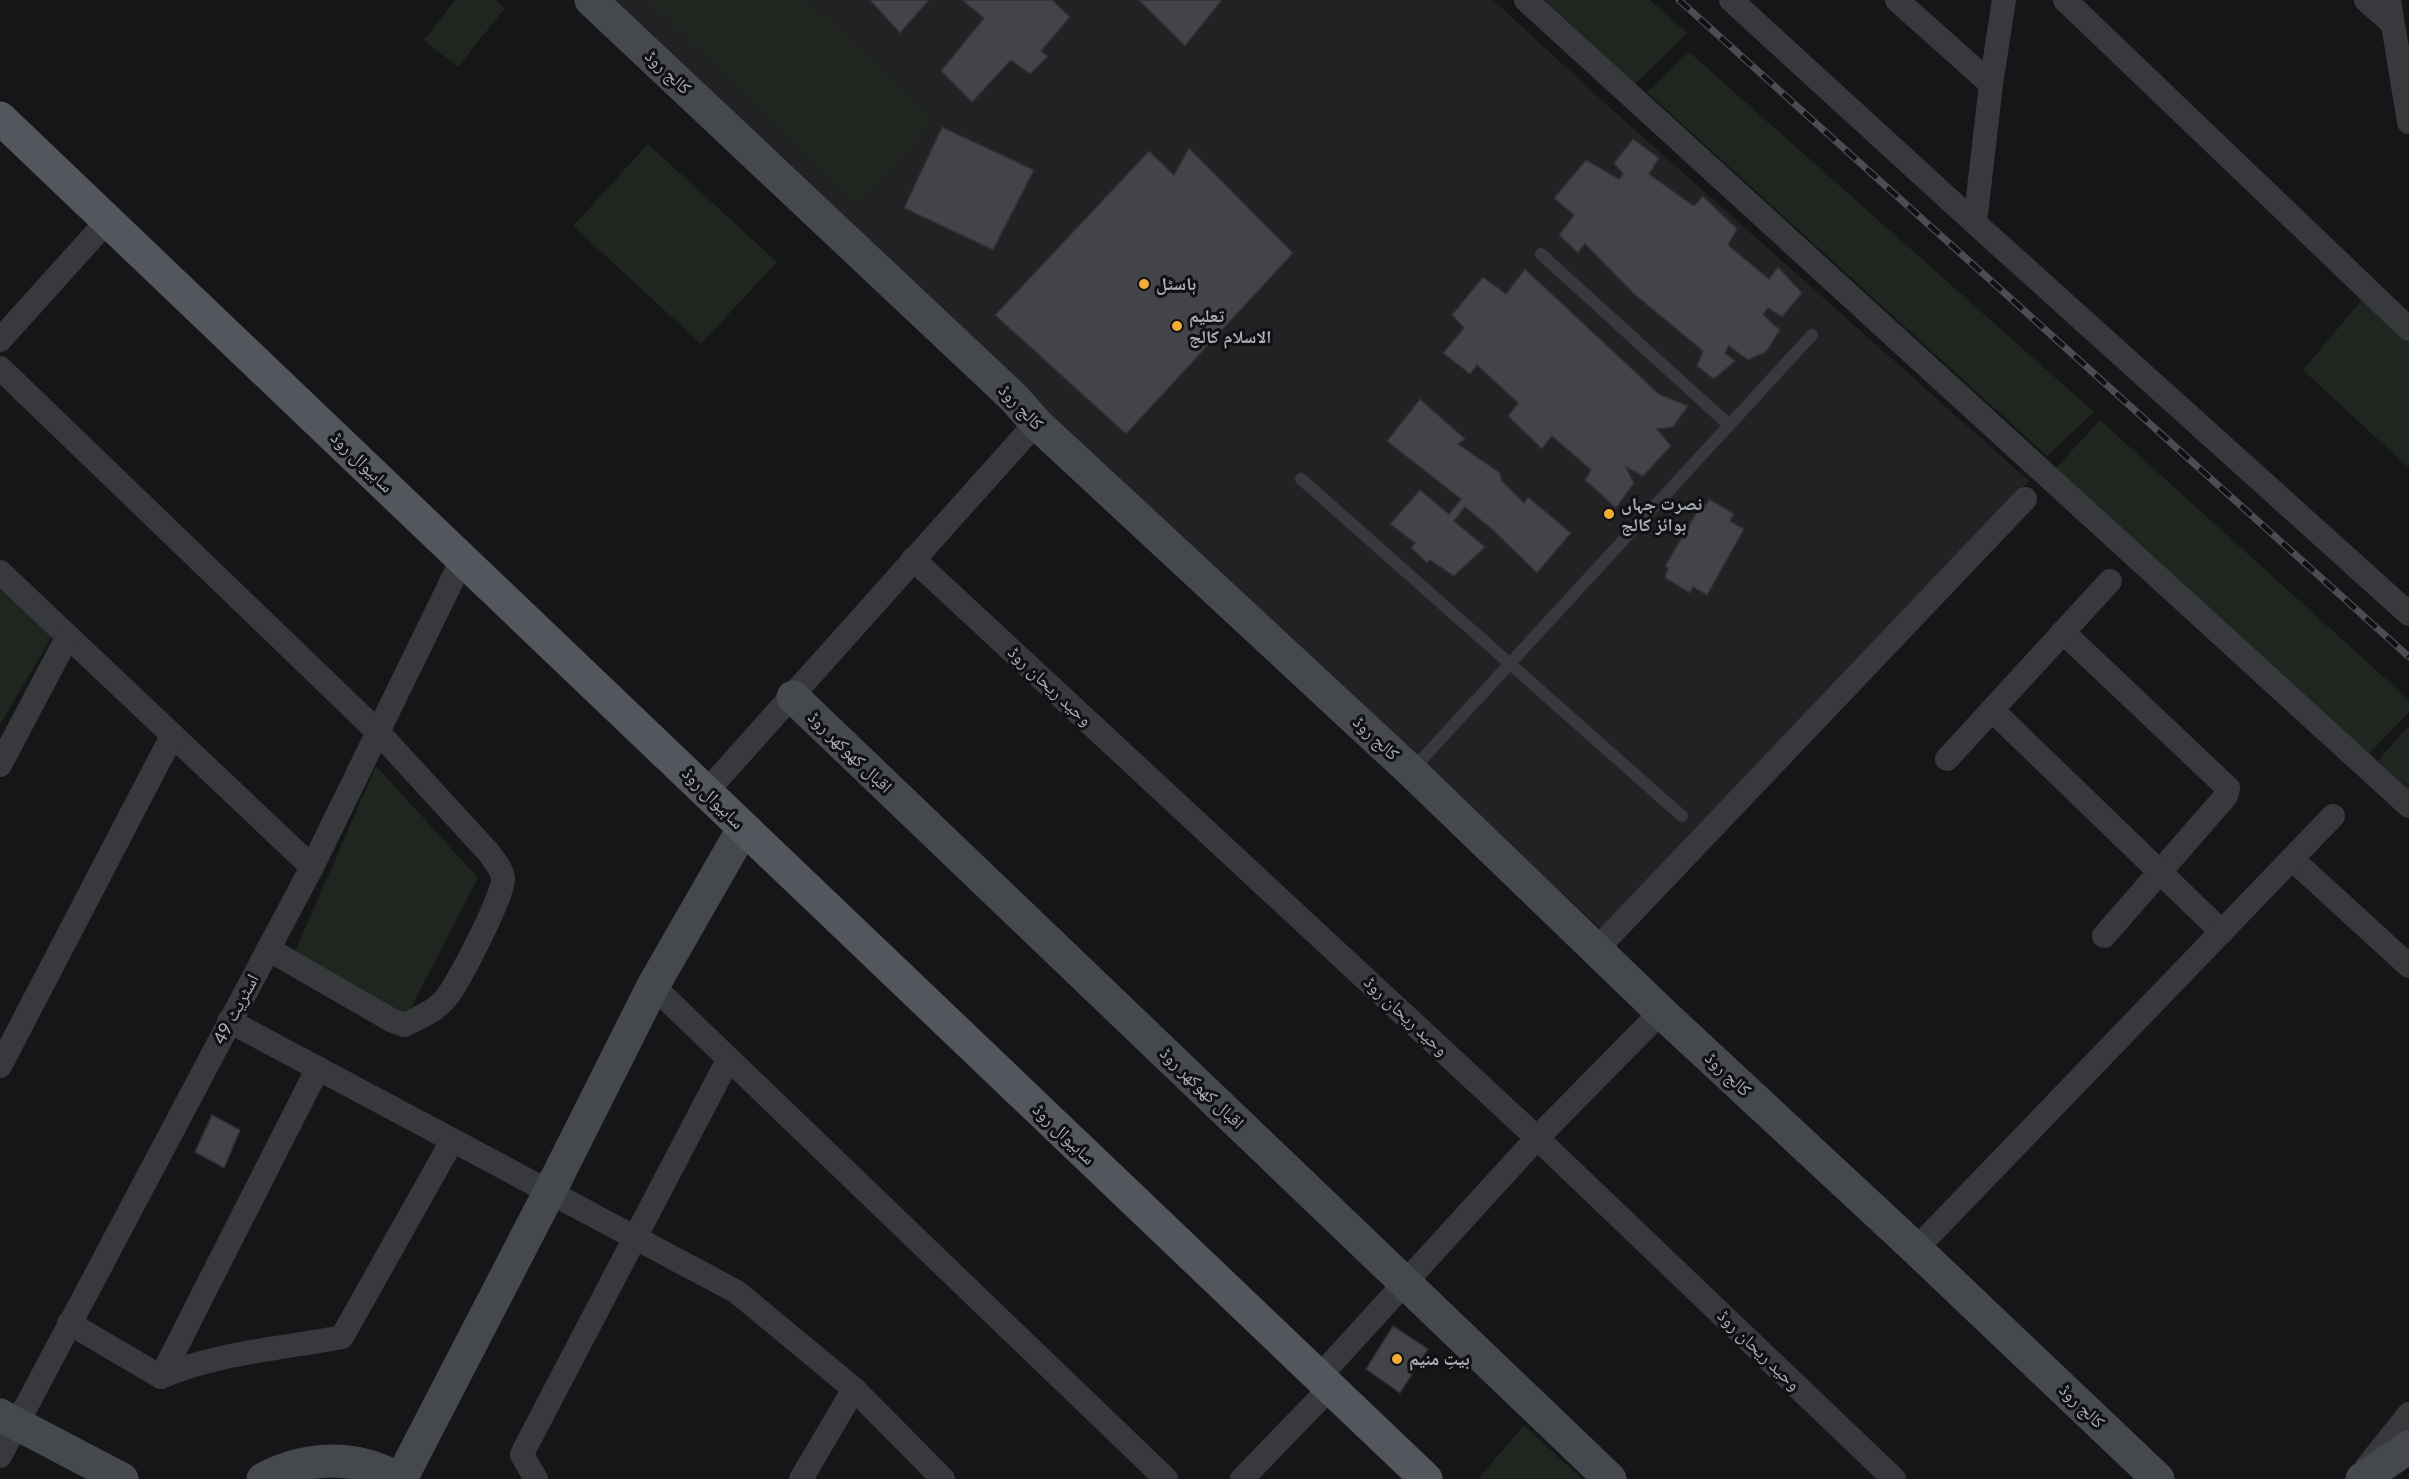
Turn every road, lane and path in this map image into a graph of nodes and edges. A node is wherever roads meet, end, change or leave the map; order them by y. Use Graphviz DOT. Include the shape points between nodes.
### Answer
graph roads {
  1 [pos="591,0"];
  2 [pos="1526,0"];
  3 [pos="1731,0"];
  4 [pos="1897,0"];
  5 [pos="2004,0"];
  6 [pos="2065,0"];
  7 [pos="2366,0"];
  8 [pos="2391,12"];
  9 [pos="1991,84"];
  10 [pos="0,118"];
  11 [pos="2409,122"];
  12 [pos="108,220"];
  13 [pos="1975,223"];
  14 [pos="1541,254"];
  15 [pos="2409,329"];
  16 [pos="1812,335"];
  17 [pos="0,340"];
  18 [pos="0,368"];
  19 [pos="1036,423"];
  20 [pos="1729,425"];
  21 [pos="1301,479"];
  22 [pos="2025,499"];
  23 [pos="463,558"];
  24 [pos="913,559"];
  25 [pos="0,572"];
  26 [pos="2110,581"];
  27 [pos="2409,614"];
  28 [pos="2063,632"];
  29 [pos="68,636"];
  30 [pos="1510,663"];
  31 [pos="793,697"];
  32 [pos="1992,710"];
  33 [pos="379,732"];
  34 [pos="172,736"];
  35 [pos="1947,759"];
  36 [pos="0,765"];
  37 [pos="1411,771"];
  38 [pos="707,791"];
  39 [pos="2409,806"];
  40 [pos="1682,816"];
  41 [pos="2333,816"];
  42 [pos="743,829"];
  43 [pos="2292,859"];
  44 [pos="312,867"];
  45 [pos="2160,872"];
  46 [pos="2222,932"];
  47 [pos="2104,936"];
  48 [pos="268,949"];
  49 [pos="1597,949"];
  50 [pos="2409,966"];
  51 [pos="653,986"];
  52 [pos="1661,1012"];
  53 [pos="230,1021"];
  54 [pos="3,1054"];
  55 [pos="728,1060"];
  56 [pos="318,1068"];
  57 [pos="1537,1138"];
  58 [pos="452,1141"];
  59 [pos="549,1193"];
  60 [pos="636,1237"];
  61 [pos="1916,1249"];
  62 [pos="1406,1282"];
  63 [pos="69,1323"];
  64 [pos="161,1377"];
  65 [pos="1325,1383"];
  66 [pos="854,1389"];
  67 [pos="2409,1414"];
  68 [pos="9,1419"];
  69 [pos="2409,1448"];
  70 [pos="0,1456"];
  71 [pos="122,1479"];
  72 [pos="263,1479"];
  73 [pos="399,1479"];
  74 [pos="536,1479"];
  75 [pos="801,1479"];
  76 [pos="944,1479"];
  77 [pos="1166,1479"];
  78 [pos="1242,1479"];
  79 [pos="1426,1479"];
  80 [pos="1610,1479"];
  81 [pos="1894,1479"];
  82 [pos="2158,1479"];
  83 [pos="2360,1479"];
  1 -- 19 [label="street, کالج روڈ"];
  2 -- 39 [label="street"];
  3 -- 13 [label="street"];
  4 -- 9 [label="street"];
  5 -- 9 [label="street"];
  6 -- 15 [label="street"];
  7 -- 8 [label="street"];
  8 -- 11 [label="street"];
  9 -- 13 [label="street"];
  10 -- 12 [label="main road, ساہیوال روڈ"];
  12 -- 17 [label="street"];
  12 -- 23 [label="main road, ساہیوال روڈ"];
  13 -- 27 [label="street"];
  14 -- 20 [label="lane"];
  16 -- 20 [label="lane"];
  18 -- 33 [label="street"];
  19 -- 24 [label="street"];
  19 -- 37 [label="street, کالج روڈ"];
  20 -- 30 [label="lane"];
  21 -- 30 [label="lane"];
  22 -- 49 [label="street"];
  23 -- 33 [label="street, اسٹریٹ 49"];
  23 -- 38 [label="main road, ساہیوال روڈ"];
  24 -- 31 [label="street"];
  24 -- 57 [label="street, وحید ریحان روڈ"];
  25 -- 29 [label="street"];
  26 -- 28 [label="street"];
  28 -- 32 [label="street"];
  28 -- 45 [label="street" via="2228,788 2226,796"];
  29 -- 34 [label="street"];
  29 -- 36 [label="street"];
  30 -- 37 [label="lane"];
  30 -- 40 [label="lane"];
  31 -- 38 [label="street"];
  31 -- 62 [label="street, اقبال کھوکھر روڈ"];
  32 -- 35 [label="street"];
  32 -- 45 [label="street"];
  33 -- 44 [label="street, اسٹریٹ 49"];
  33 -- 48 [label="street" via="499,866 504,880 490,916 446,999 404,1025"];
  34 -- 44 [label="street"];
  34 -- 54 [label="street"];
  37 -- 49 [label="street, کالج روڈ"];
  38 -- 42 [label="main road, ساہیوال روڈ"];
  41 -- 43 [label="street"];
  42 -- 51 [label="street"];
  42 -- 65 [label="main road, ساہیوال روڈ"];
  43 -- 46 [label="street"];
  43 -- 50 [label="street"];
  44 -- 48 [label="street, اسٹریٹ 49"];
  45 -- 46 [label="street"];
  45 -- 47 [label="street"];
  46 -- 61 [label="street"];
  48 -- 53 [label="street, اسٹریٹ 49"];
  49 -- 52 [label="street, کالج روڈ"];
  51 -- 55 [label="street"];
  51 -- 59 [label="street"];
  52 -- 57 [label="street"];
  52 -- 61 [label="street, کالج روڈ"];
  53 -- 56 [label="street"];
  53 -- 63 [label="street, اسٹریٹ 49"];
  55 -- 60 [label="street"];
  55 -- 77 [label="street"];
  56 -- 58 [label="street"];
  56 -- 64 [label="street"];
  57 -- 62 [label="street"];
  57 -- 81 [label="street, وحید ریحان روڈ"];
  58 -- 59 [label="street"];
  58 -- 64 [label="street" via="342,1337 260,1348 181,1368"];
  59 -- 60 [label="street"];
  59 -- 73 [label="street"];
  60 -- 66 [label="street" via="737,1292"];
  60 -- 74 [label="street" via="522,1455"];
  61 -- 82 [label="street, کالج روڈ"];
  62 -- 65 [label="street"];
  62 -- 80 [label="street, اقبال کھوکھر روڈ"];
  63 -- 64 [label="street"];
  63 -- 68 [label="street, اسٹریٹ 49"];
  65 -- 78 [label="street"];
  65 -- 79 [label="main road, ساہیوال روڈ"];
  66 -- 75 [label="street"];
  66 -- 76 [label="street"];
  67 -- 83 [label="street"];
  68 -- 70 [label="street, اسٹریٹ 49"];
  68 -- 71 [label="street"];
  69 -- 83 [label="street"];
  72 -- 73 [label="street" via="312,1461 342,1460"];
}
